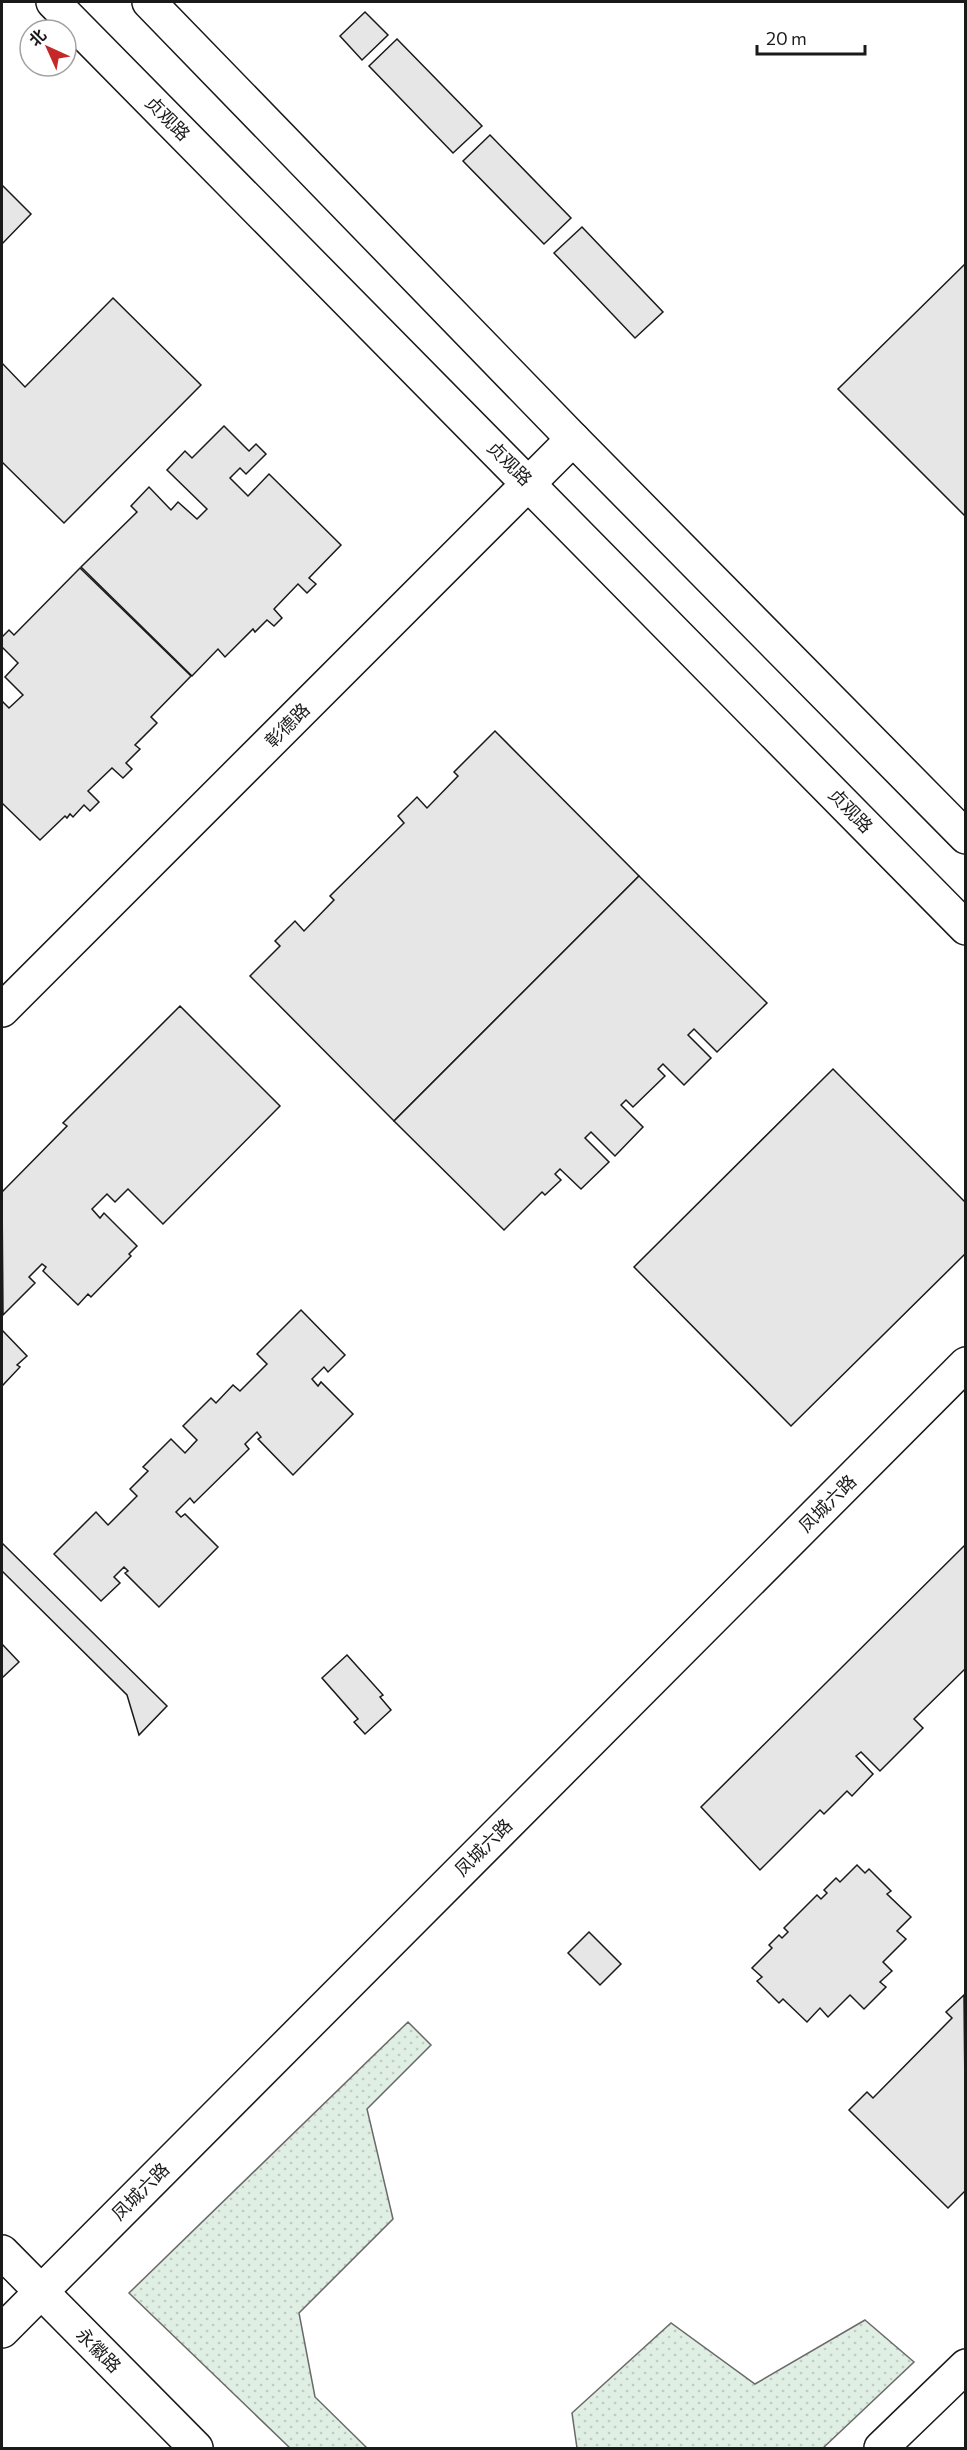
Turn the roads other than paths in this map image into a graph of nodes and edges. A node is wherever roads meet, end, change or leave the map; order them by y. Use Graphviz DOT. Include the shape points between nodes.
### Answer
graph roads {
  1 [pos="53,2"];
  2 [pos="148,2"];
  3 [pos="573,439"];
  4 [pos="529,482"];
  5 [pos="966,837"];
  6 [pos="966,928"];
  7 [pos="2,1010"];
  8 [pos="966,1364"];
  9 [pos="2,2252"];
  10 [pos="40,2291"];
  11 [pos="2,2331"];
  12 [pos="966,2366"];
  13 [pos="196,2448"];
  14 [pos="881,2448"];
  1 -- 4 [label="street, 贞观路"];
  2 -- 3 [label="street"];
  3 -- 4 [label="street, 彰德路"];
  3 -- 5 [label="street"];
  4 -- 6 [label="street, 贞观路"];
  4 -- 7 [label="street, 彰德路"];
  8 -- 10 [label="street, 凤城六路"];
  9 -- 10 [label="street, 永徽路"];
  10 -- 11 [label="street, 凤城六路"];
  10 -- 13 [label="street, 永徽路"];
  12 -- 14 [label="street"];
}
